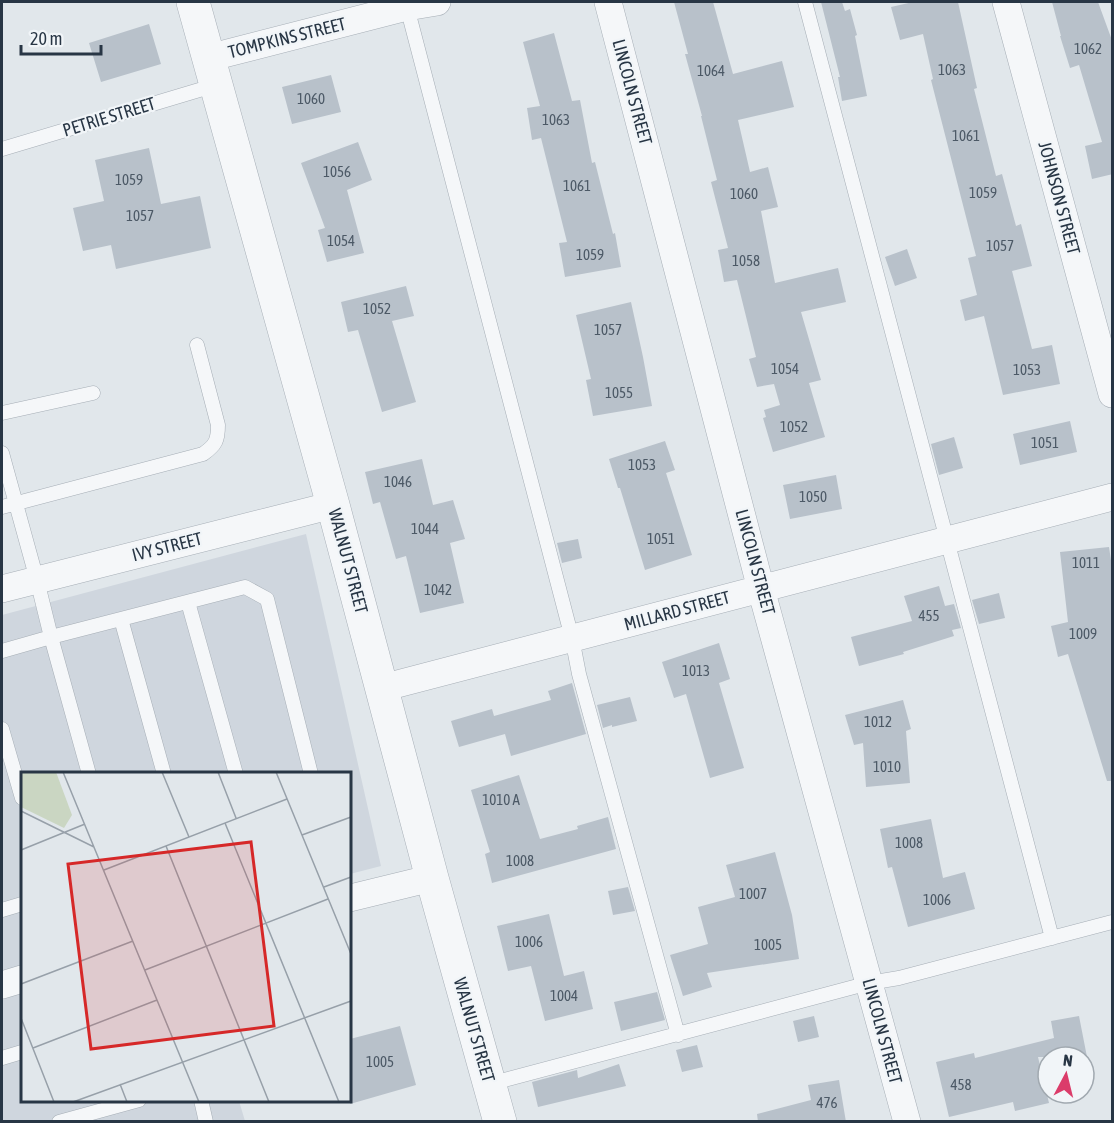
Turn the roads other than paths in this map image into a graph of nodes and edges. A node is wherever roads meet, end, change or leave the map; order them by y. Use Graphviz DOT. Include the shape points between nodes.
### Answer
graph roads {
  1 [pos="193,2"];
  2 [pos="437,2"];
  3 [pos="608,2"];
  4 [pos="805,2"];
  5 [pos="1006,2"];
  6 [pos="407,7"];
  7 [pos="212,71"];
  8 [pos="2,148"];
  9 [pos="197,345"];
  10 [pos="93,393"];
  11 [pos="1113,394"];
  12 [pos="2,413"];
  13 [pos="2,457"];
  14 [pos="1113,497"];
  15 [pos="8,505"];
  16 [pos="333,505"];
  17 [pos="947,540"];
  18 [pos="37,580"];
  19 [pos="2,589"];
  20 [pos="761,589"];
  21 [pos="188,602"];
  22 [pos="121,619"];
  23 [pos="51,637"];
  24 [pos="572,638"];
  25 [pos="2,651"];
  26 [pos="382,688"];
  27 [pos="2,729"];
  28 [pos="88,772"];
  29 [pos="163,772"];
  30 [pos="235,772"];
  31 [pos="310,772"];
  32 [pos="21,795"];
  33 [pos="432,878"];
  34 [pos="351,898"];
  35 [pos="21,904"];
  36 [pos="2,910"];
  37 [pos="1113,922"];
  38 [pos="1052,938"];
  39 [pos="21,979"];
  40 [pos="869,983"];
  41 [pos="2,985"];
  42 [pos="678,1035"];
  43 [pos="21,1052"];
  44 [pos="2,1058"];
  45 [pos="489,1084"];
  46 [pos="135,1102"];
  47 [pos="201,1102"];
  48 [pos="59,1122"];
  49 [pos="206,1122"];
  50 [pos="500,1122"];
  51 [pos="907,1122"];
  1 -- 7 [label="street, WALNUT STREET"];
  2 -- 6 [label="street, TOMPKINS STREET"];
  3 -- 20 [label="street, LINCOLN STREET"];
  4 -- 17 [label="lane"];
  5 -- 11 [label="street, JOHNSON STREET"];
  6 -- 7 [label="street, TOMPKINS STREET"];
  6 -- 24 [label="lane"];
  7 -- 8 [label="lane, PETRIE STREET"];
  7 -- 16 [label="street, WALNUT STREET"];
  9 -- 15 [label="lane" via="218,425 213,447 203,454"];
  10 -- 12 [label="lane"];
  13 -- 15 [label="lane"];
  14 -- 17 [label="street, MILLARD STREET"];
  15 -- 18 [label="lane"];
  16 -- 18 [label="street, IVY STREET"];
  16 -- 26 [label="street, WALNUT STREET"];
  17 -- 20 [label="street, MILLARD STREET"];
  17 -- 38 [label="lane"];
  18 -- 19 [label="street, IVY STREET"];
  18 -- 23 [label="lane"];
  20 -- 24 [label="street, MILLARD STREET"];
  20 -- 40 [label="street, LINCOLN STREET"];
  21 -- 22 [label="lane"];
  21 -- 30 [label="lane"];
  21 -- 31 [label="lane" via="245,587 267,599"];
  22 -- 23 [label="lane"];
  22 -- 29 [label="lane"];
  23 -- 25 [label="lane"];
  23 -- 28 [label="lane"];
  24 -- 26 [label="street, MILLARD STREET"];
  24 -- 42 [label="lane"];
  26 -- 33 [label="street, WALNUT STREET"];
  27 -- 32 [label="lane"];
  33 -- 34 [label="street"];
  33 -- 45 [label="street, WALNUT STREET"];
  35 -- 36 [label="lane"];
  37 -- 38 [label="lane"];
  38 -- 40 [label="lane"];
  39 -- 41 [label="street"];
  40 -- 42 [label="lane"];
  40 -- 51 [label="street, LINCOLN STREET"];
  42 -- 45 [label="lane"];
  43 -- 44 [label="lane"];
  45 -- 50 [label="street, WALNUT STREET"];
  46 -- 48 [label="lane"];
  47 -- 49 [label="lane"];
}
